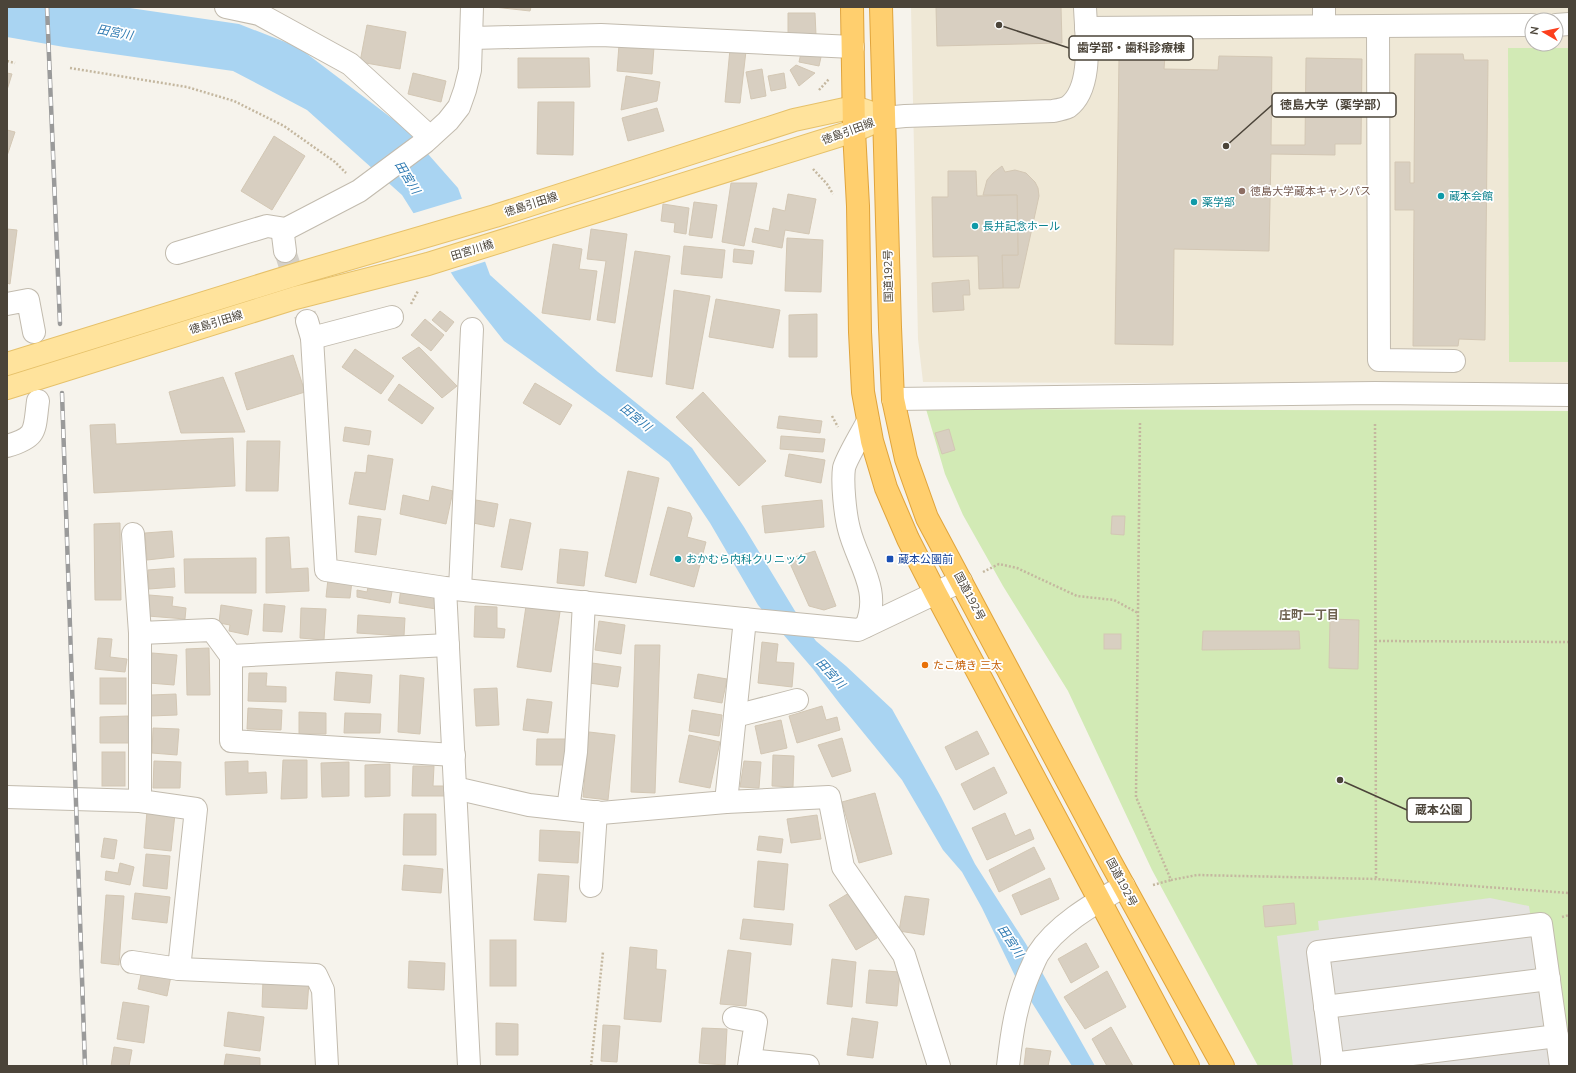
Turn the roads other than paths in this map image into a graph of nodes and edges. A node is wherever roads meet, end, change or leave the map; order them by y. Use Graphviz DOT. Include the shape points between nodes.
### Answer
graph roads {
  1 [pos="226,7"];
  2 [pos="472,7"];
  3 [pos="852,7"];
  4 [pos="881,7"];
  5 [pos="1086,17"];
  6 [pos="1324,17"];
  7 [pos="1524,25"];
  8 [pos="1378,26"];
  9 [pos="472,38"];
  10 [pos="853,47"];
  11 [pos="854,107"];
  12 [pos="884,118"];
  13 [pos="854,131"];
  14 [pos="427,139"];
  15 [pos="286,229"];
  16 [pos="516,237"];
  17 [pos="285,251"];
  18 [pos="177,253"];
  19 [pos="428,264"];
  20 [pos="7,304"];
  21 [pos="401,312"];
  22 [pos="472,329"];
  23 [pos="34,332"];
  24 [pos="1454,361"];
  25 [pos="7,364"];
  26 [pos="7,388"];
  27 [pos="1569,395"];
  28 [pos="893,399"];
  29 [pos="38,401"];
  30 [pos="868,421"];
  31 [pos="7,446"];
  32 [pos="133,534"];
  33 [pos="971,577"];
  34 [pos="453,588"];
  35 [pos="936,592"];
  36 [pos="584,602"];
  37 [pos="755,620"];
  38 [pos="866,626"];
  39 [pos="140,633"];
  40 [pos="448,645"];
  41 [pos="231,656"];
  42 [pos="797,700"];
  43 [pos="735,716"];
  44 [pos="454,755"];
  45 [pos="456,788"];
  46 [pos="7,798"];
  47 [pos="140,801"];
  48 [pos="726,802"];
  49 [pos="568,809"];
  50 [pos="596,812"];
  51 [pos="591,886"];
  52 [pos="1124,886"];
  53 [pos="1100,900"];
  54 [pos="132,962"];
  55 [pos="179,969"];
  56 [pos="1549,979"];
  57 [pos="1325,1007"];
  58 [pos="734,1018"];
  59 [pos="1556,1036"];
  60 [pos="750,1063"];
  61 [pos="1333,1065"];
  62 [pos="326,1066"];
  63 [pos="469,1066"];
  64 [pos="808,1066"];
  65 [pos="939,1066"];
  66 [pos="1008,1066"];
  67 [pos="1188,1066"];
  68 [pos="1223,1066"];
  69 [pos="1561,1066"];
  1 -- 14 [label="street" via="259,14 350,64"];
  2 -- 9 [label="street"];
  3 -- 10 [label="highway"];
  4 -- 12 [label="highway, 国道192号"];
  5 -- 6 [label="street"];
  5 -- 12 [label="street" via="1084,84 1076,100 1066,108 1053,111"];
  6 -- 8 [label="street"];
  7 -- 8 [label="street"];
  8 -- 24 [label="street" via="1379,360"];
  9 -- 10 [label="street" via="601,35"];
  9 -- 14 [label="street" via="470,70 459,107 448,121"];
  10 -- 11 [label="highway"];
  11 -- 12 [label="main road, 徳島引田線"];
  11 -- 13 [label="highway"];
  11 -- 25 [label="main road, 徳島引田線" via="794,120 495,216"];
  12 -- 13 [label="main road, 徳島引田線"];
  12 -- 28 [label="highway, 国道192号"];
  13 -- 16 [label="main road, 徳島引田線"];
  13 -- 30 [label="highway" via="863,392"];
  14 -- 15 [label="street" via="364,187"];
  15 -- 17 [label="street" via="283,235"];
  15 -- 18 [label="street" via="267,226"];
  16 -- 19 [label="main road, 田宮川橋"];
  19 -- 26 [label="main road, 徳島引田線" via="295,298"];
  20 -- 23 [label="street" via="28,300"];
  21 -- 34 [label="street" via="310,329 326,570"];
  22 -- 34 [label="street"];
  27 -- 28 [label="street" via="1375,393"];
  28 -- 33 [label="highway, 国道192号" via="906,459 927,518"];
  29 -- 31 [label="street" via="34,431 30,437"];
  30 -- 35 [label="highway" via="886,488 908,539"];
  30 -- 38 [label="street" via="844,466 849,529 870,584 872,603"];
  32 -- 39 [label="street"];
  33 -- 35 [label="street"];
  33 -- 52 [label="highway, 国道192号"];
  34 -- 36 [label="street"];
  34 -- 40 [label="street"];
  35 -- 38 [label="street"];
  35 -- 53 [label="highway"];
  36 -- 37 [label="street"];
  36 -- 49 [label="street" via="576,752"];
  37 -- 38 [label="street" via="858,630"];
  37 -- 43 [label="street"];
  39 -- 41 [label="street" via="212,630"];
  39 -- 47 [label="street"];
  40 -- 41 [label="street"];
  40 -- 44 [label="street"];
  41 -- 44 [label="street" via="231,741"];
  42 -- 43 [label="street"];
  43 -- 48 [label="street"];
  44 -- 45 [label="street"];
  45 -- 49 [label="street" via="529,805"];
  45 -- 63 [label="street"];
  46 -- 47 [label="street"];
  47 -- 55 [label="street" via="196,809"];
  48 -- 50 [label="street"];
  48 -- 65 [label="street" via="829,797 843,867 904,955"];
  49 -- 50 [label="street"];
  50 -- 51 [label="street"];
  52 -- 53 [label="street"];
  52 -- 68 [label="highway, 国道192号"];
  53 -- 66 [label="street" via="1058,930 1038,954 1022,990 1013,1023"];
  53 -- 67 [label="highway"];
  54 -- 55 [label="street"];
  55 -- 62 [label="street" via="316,975 323,990"];
  56 -- 57 [label="street"];
  56 -- 57 [label="street" via="1541,924 1318,952"];
  56 -- 59 [label="street"];
  57 -- 61 [label="street"];
  58 -- 60 [label="street" via="756,1022"];
  59 -- 61 [label="street"];
  59 -- 69 [label="street"];
  60 -- 64 [label="street"];
}
